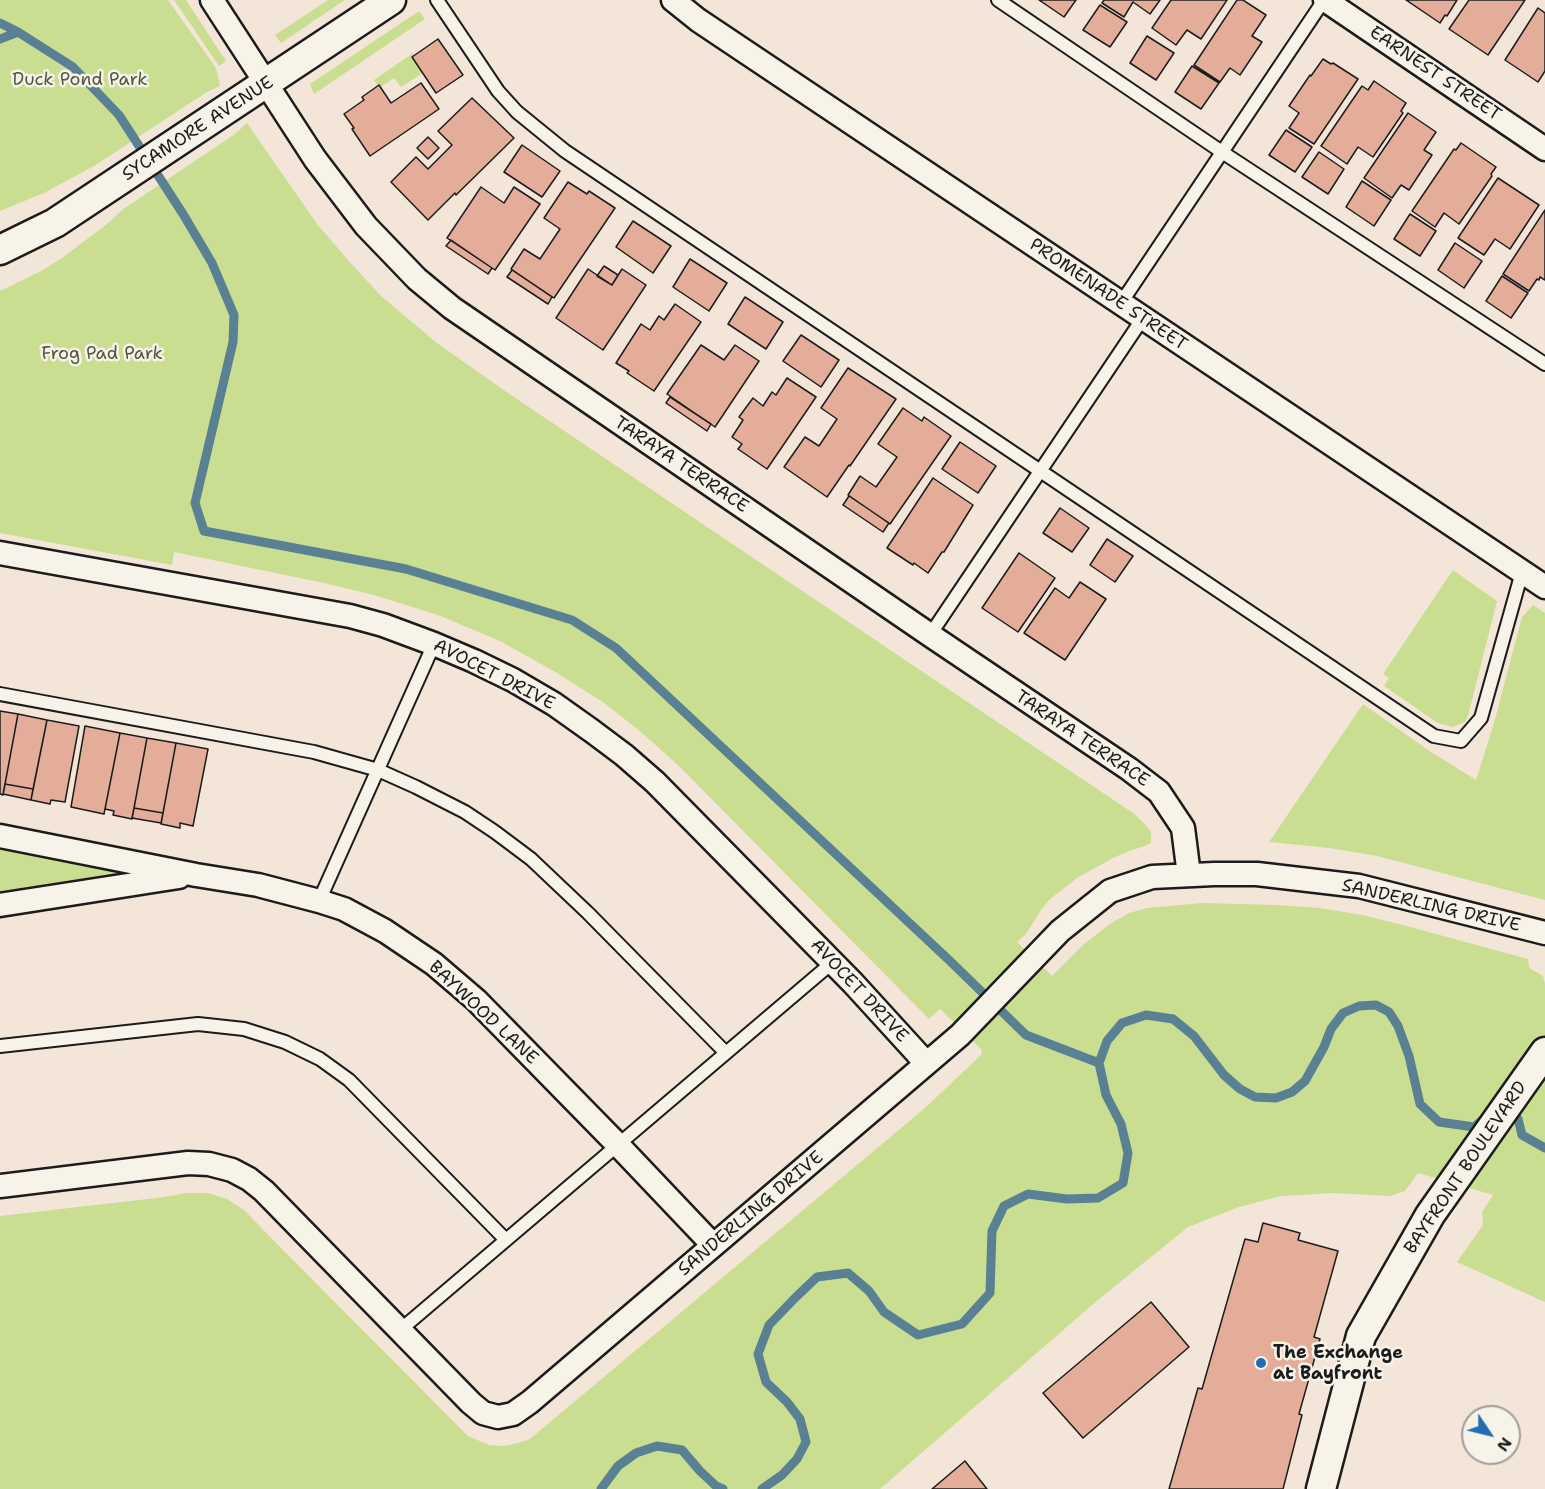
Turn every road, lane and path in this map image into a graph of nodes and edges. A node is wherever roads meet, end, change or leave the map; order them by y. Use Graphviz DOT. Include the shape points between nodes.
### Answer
graph roads {
  1 [pos="212,0"];
  2 [pos="391,0"];
  3 [pos="437,0"];
  4 [pos="673,0"];
  5 [pos="998,0"];
  6 [pos="1325,0"];
  7 [pos="266,84"];
  8 [pos="1545,149"];
  9 [pos="1222,152"];
  10 [pos="0,250"];
  11 [pos="1121,303"];
  12 [pos="1143,318"];
  13 [pos="1545,364"];
  14 [pos="1040,472"];
  15 [pos="0,553"];
  16 [pos="1522,572"];
  17 [pos="1545,587"];
  18 [pos="930,635"];
  19 [pos="434,644"];
  20 [pos="0,694"];
  21 [pos="378,770"];
  22 [pos="0,836"];
  23 [pos="196,874"];
  24 [pos="1189,875"];
  25 [pos="319,901"];
  26 [pos="0,905"];
  27 [pos="1545,933"];
  28 [pos="833,962"];
  29 [pos="0,1046"];
  30 [pos="1545,1052"];
  31 [pos="726,1053"];
  32 [pos="926,1063"];
  33 [pos="618,1145"];
  34 [pos="0,1186"];
  35 [pos="506,1240"];
  36 [pos="713,1245"];
  37 [pos="399,1331"];
  38 [pos="1321,1489"];
  1 -- 7 [label="street, TARAYA TERRACE"];
  2 -- 7 [label="street, SYCAMORE AVENUE"];
  3 -- 14 [label="lane" via="498,91 538,130"];
  4 -- 11 [label="street, PROMENADE STREET"];
  5 -- 9 [label="lane"];
  6 -- 8 [label="street, EARNEST STREET"];
  6 -- 9 [label="lane"];
  7 -- 10 [label="street, SYCAMORE AVENUE" via="55,223"];
  7 -- 18 [label="street, TARAYA TERRACE" via="315,159 366,226 452,309"];
  9 -- 11 [label="lane"];
  9 -- 13 [label="lane"];
  11 -- 12 [label="street, PROMENADE STREET"];
  12 -- 14 [label="lane"];
  12 -- 16 [label="street, PROMENADE STREET"];
  14 -- 16 [label="lane" via="1434,736 1461,741 1481,718"];
  14 -- 18 [label="lane"];
  15 -- 19 [label="street, AVOCET DRIVE" via="350,616"];
  16 -- 17 [label="street, PROMENADE STREET"];
  18 -- 24 [label="street, TARAYA TERRACE" via="1159,792 1183,828"];
  19 -- 21 [label="lane"];
  19 -- 28 [label="street, AVOCET DRIVE" via="513,680 554,704 624,755"];
  20 -- 21 [label="lane" via="314,752"];
  21 -- 25 [label="lane"];
  21 -- 31 [label="lane" via="465,812 531,859"];
  22 -- 23 [label="street, BAYWOOD LANE"];
  23 -- 25 [label="street, BAYWOOD LANE"];
  23 -- 26 [label="street, BAYWOOD LANE"];
  24 -- 27 [label="street, SANDERLING DRIVE" via="1257,874 1359,886"];
  24 -- 32 [label="street, SANDERLING DRIVE" via="1152,877 1110,891 1068,925 960,1035"];
  25 -- 33 [label="street, BAYWOOD LANE" via="344,909 385,931 435,964 476,1000"];
  28 -- 31 [label="lane"];
  28 -- 32 [label="street, AVOCET DRIVE"];
  29 -- 35 [label="lane" via="198,1024 244,1029 285,1042 320,1059 349,1080"];
  30 -- 38 [label="street, BAYFRONT BOULEVARD" via="1430,1215 1361,1335"];
  31 -- 33 [label="lane"];
  32 -- 36 [label="street, SANDERLING DRIVE"];
  33 -- 35 [label="lane"];
  33 -- 36 [label="street, BAYWOOD LANE"];
  34 -- 37 [label="street, SANDERLING DRIVE" via="188,1163 232,1170 264,1191"];
  35 -- 37 [label="lane"];
  36 -- 37 [label="street, SANDERLING DRIVE" via="513,1414 498,1418 483,1413"];
}
